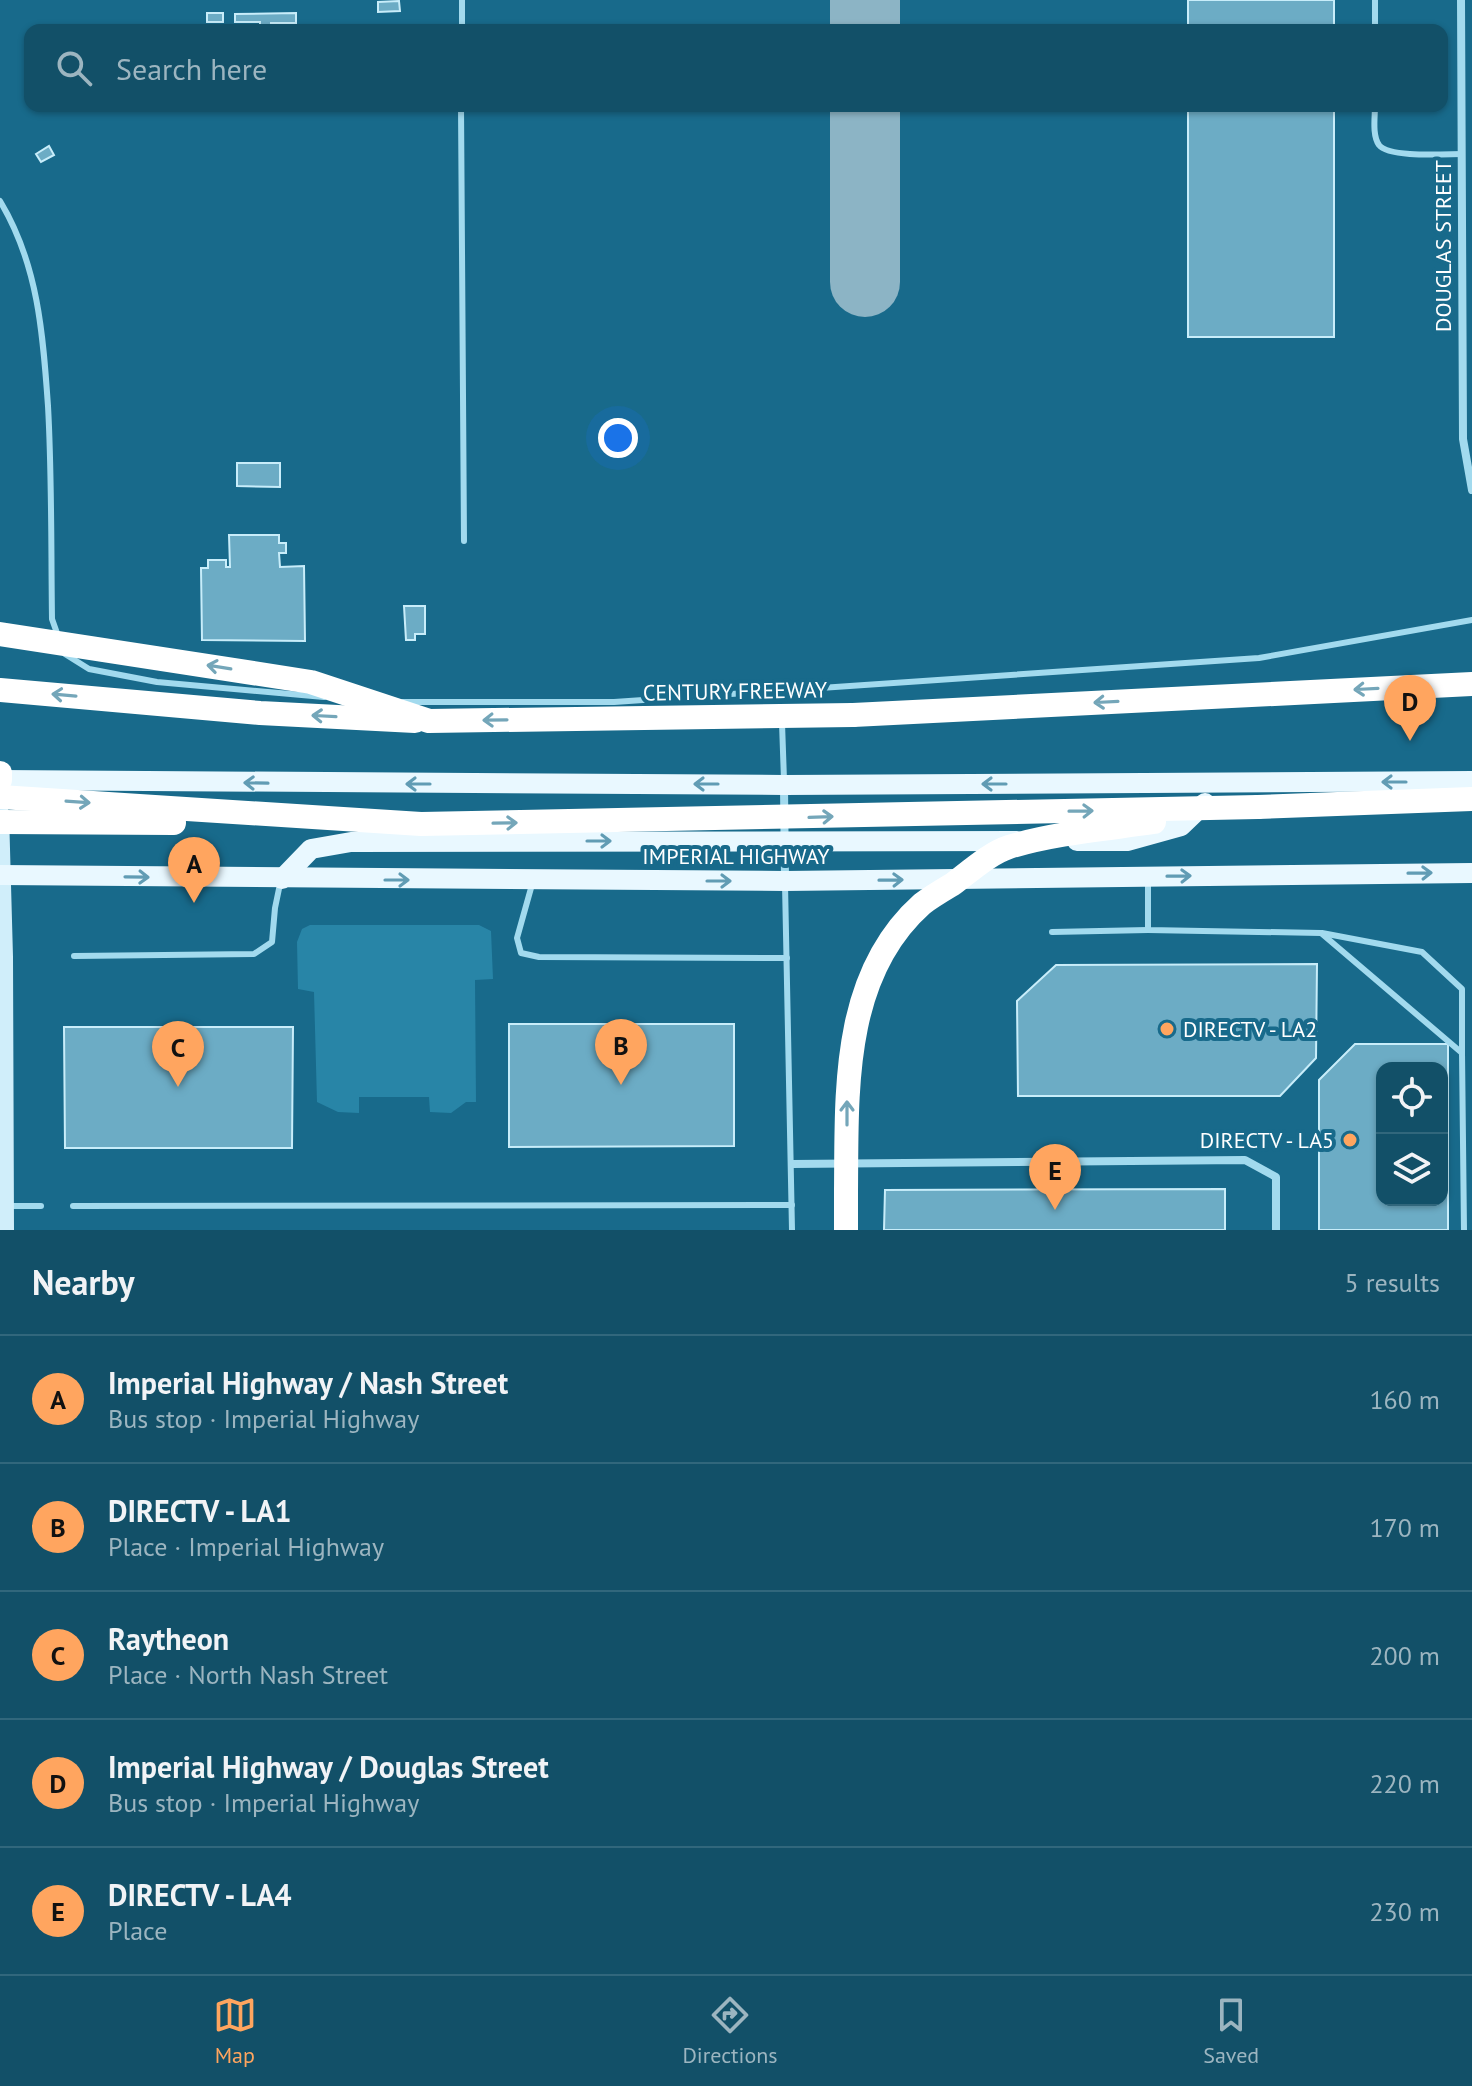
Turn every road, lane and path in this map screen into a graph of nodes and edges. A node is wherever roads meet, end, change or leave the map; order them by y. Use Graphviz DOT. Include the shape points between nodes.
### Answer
graph roads {
  1 [pos="462,0"];
  2 [pos="1375,0"];
  3 [pos="1461,0"];
  4 [pos="462,24"];
  5 [pos="1375,24"];
  6 [pos="461,112"];
  7 [pos="1375,112"];
  8 [pos="1462,154"];
  9 [pos="0,201"];
  10 [pos="1461,315"];
  11 [pos="1472,315"];
  12 [pos="1472,490"];
  13 [pos="464,541"];
  14 [pos="1472,620"];
  15 [pos="0,634"];
  16 [pos="1472,684"];
  17 [pos="0,690"];
  18 [pos="782,691"];
  19 [pos="429,721"];
  20 [pos="0,773"];
  21 [pos="0,780"];
  22 [pos="1472,781"];
  23 [pos="1219,783"];
  24 [pos="784,785"];
  25 [pos="0,797"];
  26 [pos="1472,799"];
  27 [pos="1258,807"];
  28 [pos="0,822"];
  29 [pos="421,824"];
  30 [pos="784,842"];
  31 [pos="1472,873"];
  32 [pos="1,875"];
  33 [pos="1148,877"];
  34 [pos="282,879"];
  35 [pos="533,880"];
  36 [pos="785,881"];
  37 [pos="1148,930"];
  38 [pos="1052,932"];
  39 [pos="1321,933"];
  40 [pos="74,956"];
  41 [pos="787,958"];
  42 [pos="1462,1053"];
  43 [pos="2,1104"];
  44 [pos="1462,1108"];
  45 [pos="1472,1108"];
  46 [pos="792,1164"];
  47 [pos="792,1205"];
  48 [pos="6,1206"];
  49 [pos="41,1206"];
  50 [pos="73,1206"];
  51 [pos="6,1230"];
  52 [pos="792,1230"];
  53 [pos="846,1230"];
  54 [pos="1276,1230"];
  55 [pos="1464,1230"];
  1 -- 4 [label="lane"];
  2 -- 5 [label="lane"];
  3 -- 8 [label="street, DOUGLAS STREET"];
  6 -- 13 [label="lane"];
  7 -- 8 [label="lane" via="1379,145 1390,152"];
  8 -- 10 [label="street, DOUGLAS STREET"];
  9 -- 18 [label="lane" via="33,277 44,344 52,619 65,654 89,669 157,682 407,702 614,702"];
  10 -- 11 [label="lane"];
  10 -- 12 [label="street, DOUGLAS STREET" via="1463,439"];
  14 -- 18 [label="lane" via="1259,658"];
  19 -- 15 [label="highway, one-way, bridge" via="311,682"];
  16 -- 19 [label="highway, CENTURY FREEWAY, one-way, bridge" via="853,715"];
  19 -- 17 [label="highway, CENTURY FREEWAY, one-way, bridge" via="260,713"];
  18 -- 24 [label="lane"];
  20 -- 21 [label="highway"];
  24 -- 21 [label="main road, one-way"];
  21 -- 32 [label="street"];
  22 -- 23 [label="main road, one-way"];
  23 -- 24 [label="main road, one-way"];
  23 -- 30 [label="main road" via="1181,826 1127,841"];
  24 -- 30 [label="street"];
  25 -- 29 [label="highway, one-way, bridge"];
  26 -- 27 [label="highway"];
  29 -- 27 [label="highway, one-way, bridge"];
  53 -- 27 [label="highway, one-way, bridge" via="847,1094 855,1027 867,983 890,940 922,905 1006,848"];
  28 -- 29 [label="highway, bridge"];
  34 -- 30 [label="main road, one-way" via="311,849 351,842"];
  30 -- 36 [label="street"];
  33 -- 31 [label="main road, IMPERIAL HIGHWAY, one-way"];
  32 -- 34 [label="main road, IMPERIAL HIGHWAY, one-way"];
  32 -- 43 [label="street"];
  36 -- 33 [label="main road, IMPERIAL HIGHWAY, one-way"];
  33 -- 37 [label="lane"];
  34 -- 35 [label="main road, IMPERIAL HIGHWAY, one-way"];
  34 -- 40 [label="lane" via="272,942 254,954"];
  35 -- 36 [label="main road, IMPERIAL HIGHWAY, one-way"];
  35 -- 41 [label="lane" via="517,938 521,953"];
  36 -- 41 [label="lane"];
  37 -- 38 [label="lane"];
  37 -- 39 [label="lane"];
  39 -- 42 [label="lane"];
  39 -- 42 [label="lane" via="1422,952 1462,989"];
  41 -- 46 [label="lane"];
  42 -- 44 [label="lane"];
  43 -- 48 [label="street"];
  44 -- 45 [label="lane"];
  44 -- 55 [label="lane"];
  46 -- 47 [label="lane"];
  46 -- 54 [label="street" via="1245,1160 1276,1177"];
  47 -- 50 [label="lane"];
  47 -- 52 [label="lane"];
  48 -- 49 [label="lane"];
  48 -- 51 [label="street"];
}
